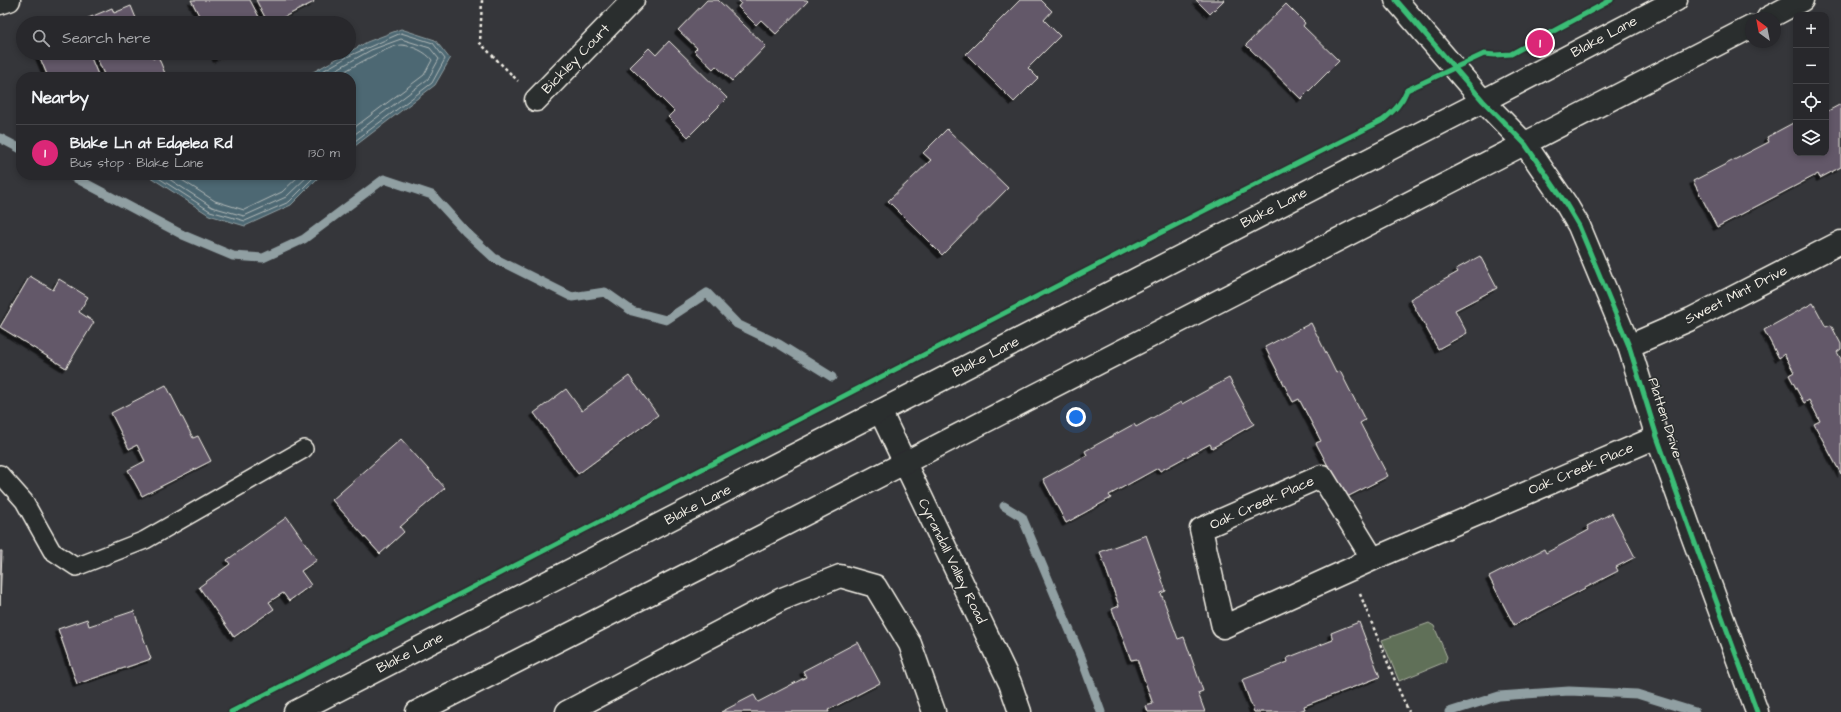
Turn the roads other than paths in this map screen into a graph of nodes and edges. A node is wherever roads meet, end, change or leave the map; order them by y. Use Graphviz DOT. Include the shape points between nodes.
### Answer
graph roads {
  1 [pos="8,0"];
  2 [pos="634,0"];
  3 [pos="1396,0"];
  4 [pos="1676,0"];
  5 [pos="1802,0"];
  6 [pos="0,3"];
  7 [pos="1779,12"];
  8 [pos="1745,30"];
  9 [pos="536,100"];
  10 [pos="1483,101"];
  11 [pos="1525,144"];
  12 [pos="1841,242"];
  13 [pos="1629,346"];
  14 [pos="880,411"];
  15 [pos="1657,437"];
  16 [pos="304,449"];
  17 [pos="904,462"];
  18 [pos="0,474"];
  19 [pos="1373,559"];
  20 [pos="295,712"];
  21 [pos="417,712"];
  22 [pos="567,712"];
  23 [pos="934,712"];
  24 [pos="1020,712"];
  25 [pos="1757,712"];
  1 -- 6 [label="main road"];
  2 -- 9 [label="main road, Bickley Court"];
  3 -- 10 [label="main road, Platten Drive"];
  4 -- 10 [label="main road, Blake Lane"];
  5 -- 7 [label="main road"];
  8 -- 11 [label="main road"];
  10 -- 11 [label="main road, Platten Drive"];
  10 -- 14 [label="main road, Blake Lane"];
  11 -- 13 [label="main road, Platten Drive" via="1579,226"];
  11 -- 17 [label="main road"];
  12 -- 13 [label="main road, Sweet Mint Drive" via="1691,319"];
  13 -- 15 [label="main road, Platten Drive"];
  14 -- 17 [label="main road, Cyrandall Valley Road"];
  14 -- 20 [label="main road, Blake Lane"];
  15 -- 19 [label="main road, Oak Creek Place"];
  15 -- 25 [label="main road, Platten Drive"];
  16 -- 18 [label="lane" via="145,540 76,567 52,551 24,501"];
  17 -- 21 [label="main road"];
  17 -- 24 [label="main road, Cyrandall Valley Road" via="1010,683"];
  19 -- 19 [label="main road, Oak Creek Place" via="1223,627 1201,529 1322,476"];
  22 -- 23 [label="main road" via="782,599 840,576 875,586 910,644"];
}
